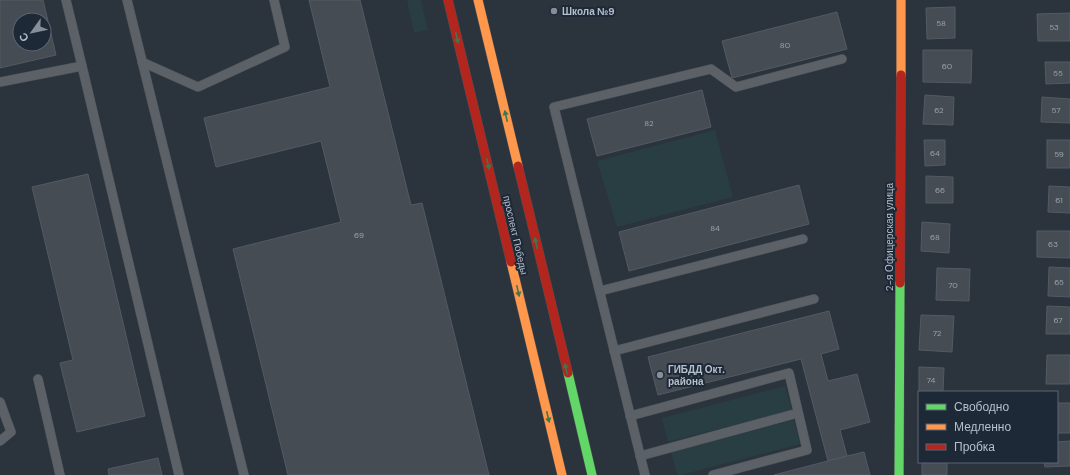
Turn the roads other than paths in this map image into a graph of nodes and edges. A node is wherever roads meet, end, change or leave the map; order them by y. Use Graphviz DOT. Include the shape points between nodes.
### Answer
graph roads {
  1 [pos="66,0"];
  2 [pos="127,0"];
  3 [pos="274,0"];
  4 [pos="448,0"];
  5 [pos="478,0"];
  6 [pos="901,0"];
  7 [pos="842,59"];
  8 [pos="142,62"];
  9 [pos="82,66"];
  10 [pos="0,82"];
  11 [pos="803,239"];
  12 [pos="600,291"];
  13 [pos="814,299"];
  14 [pos="614,351"];
  15 [pos="38,379"];
  16 [pos="0,402"];
  17 [pos="798,413"];
  18 [pos="630,416"];
  19 [pos="0,441"];
  20 [pos="640,456"];
  21 [pos="60,475"];
  22 [pos="179,475"];
  23 [pos="244,475"];
  24 [pos="562,475"];
  25 [pos="592,475"];
  26 [pos="645,475"];
  27 [pos="713,475"];
  28 [pos="899,475"];
  1 -- 9 [label="lane"];
  2 -- 8 [label="lane"];
  3 -- 8 [label="lane" via="285,46 278,50 198,87"];
  4 -- 24 [label="main road, проспект Победы, one-way"];
  25 -- 5 [label="main road, проспект Победы, one-way"];
  6 -- 28 [label="main road, 2-я Офицерская улица"];
  7 -- 12 [label="lane" via="736,87 711,69 554,107"];
  8 -- 23 [label="lane"];
  9 -- 10 [label="lane"];
  9 -- 22 [label="lane"];
  11 -- 12 [label="lane"];
  12 -- 14 [label="lane"];
  13 -- 14 [label="lane"];
  14 -- 18 [label="lane"];
  15 -- 21 [label="lane"];
  16 -- 19 [label="lane" via="11,432"];
  17 -- 18 [label="lane" via="789,374"];
  17 -- 20 [label="lane"];
  17 -- 27 [label="lane" via="807,450"];
  18 -- 20 [label="lane"];
  20 -- 26 [label="lane"];
}
